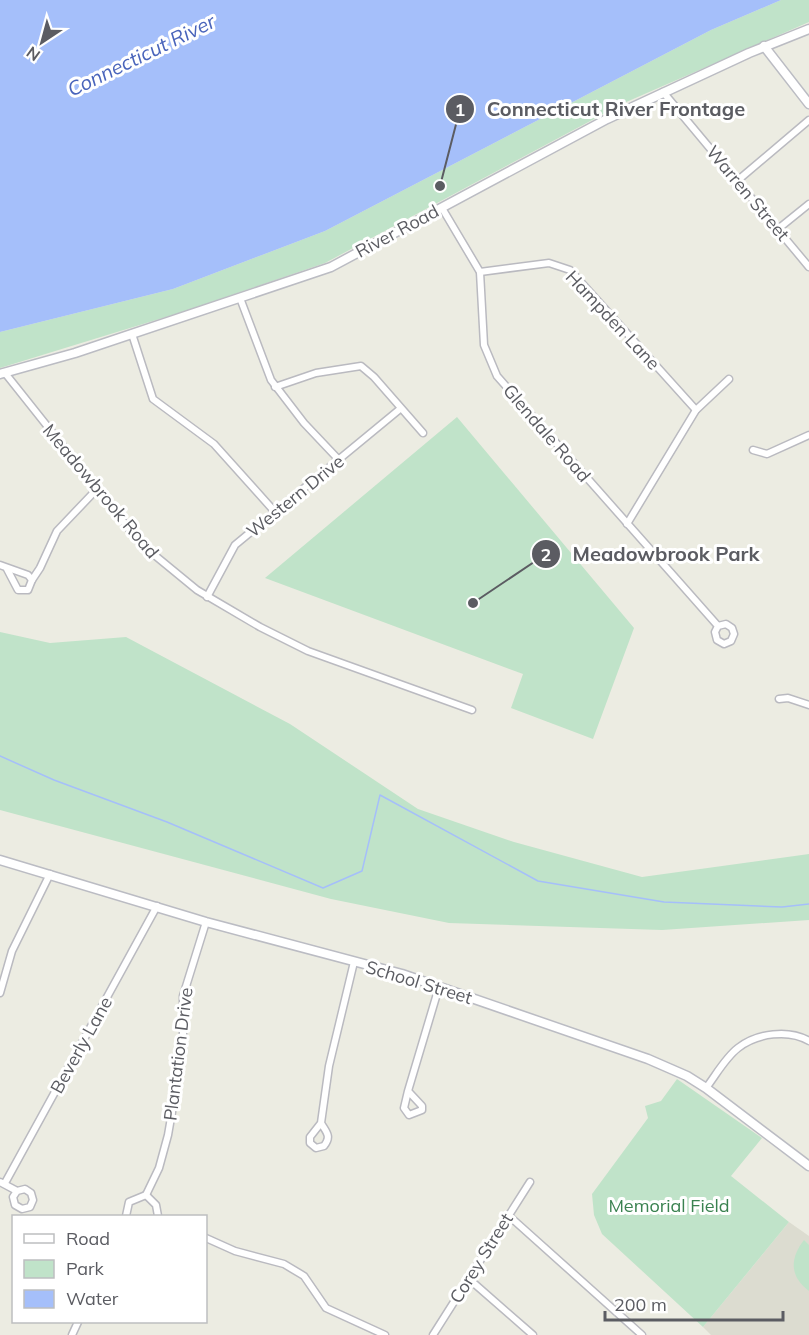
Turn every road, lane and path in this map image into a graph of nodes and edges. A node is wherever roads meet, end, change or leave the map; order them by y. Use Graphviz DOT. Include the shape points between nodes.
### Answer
graph roads {
  1 [pos="809,29"];
  2 [pos="764,46"];
  3 [pos="663,92"];
  4 [pos="809,104"];
  5 [pos="809,120"];
  6 [pos="737,181"];
  7 [pos="809,204"];
  8 [pos="442,208"];
  9 [pos="778,229"];
  10 [pos="809,267"];
  11 [pos="480,272"];
  12 [pos="240,298"];
  13 [pos="132,334"];
  14 [pos="2,373"];
  15 [pos="729,379"];
  16 [pos="275,387"];
  17 [pos="400,409"];
  18 [pos="696,410"];
  19 [pos="423,433"];
  20 [pos="809,435"];
  21 [pos="753,450"];
  22 [pos="339,460"];
  23 [pos="97,489"];
  24 [pos="275,512"];
  25 [pos="627,525"];
  26 [pos="0,565"];
  27 [pos="7,569"];
  28 [pos="32,580"];
  29 [pos="207,597"];
  30 [pos="718,626"];
  31 [pos="779,699"];
  32 [pos="809,705"];
  33 [pos="472,710"];
  34 [pos="0,860"];
  35 [pos="50,874"];
  36 [pos="157,906"];
  37 [pos="206,922"];
  38 [pos="354,962"];
  39 [pos="439,987"];
  40 [pos="0,993"];
  41 [pos="809,1041"];
  42 [pos="706,1088"];
  43 [pos="408,1091"];
  44 [pos="321,1124"];
  45 [pos="809,1166"];
  46 [pos="2,1182"];
  47 [pos="530,1182"];
  48 [pos="17,1191"];
  49 [pos="146,1195"];
  50 [pos="126,1215"];
  51 [pos="158,1215"];
  52 [pos="508,1215"];
  53 [pos="207,1238"];
  54 [pos="469,1279"];
  55 [pos="385,1335"];
  56 [pos="433,1335"];
  57 [pos="533,1335"];
  58 [pos="642,1335"];
  1 -- 2 [label="street, River Road"];
  2 -- 3 [label="street, River Road"];
  2 -- 4 [label="street"];
  3 -- 6 [label="street, Warren Street"];
  3 -- 8 [label="street, River Road"];
  5 -- 6 [label="street"];
  6 -- 9 [label="street, Warren Street"];
  7 -- 9 [label="street"];
  8 -- 11 [label="street, Glendale Road"];
  8 -- 12 [label="street, River Road" via="331,267"];
  9 -- 10 [label="street, Warren Street"];
  11 -- 18 [label="street, Hampden Lane" via="549,263 570,270"];
  11 -- 25 [label="street, Glendale Road" via="484,345 492,369"];
  12 -- 13 [label="street, River Road"];
  12 -- 16 [label="street"];
  13 -- 14 [label="street, River Road"];
  13 -- 24 [label="street" via="153,399 214,444"];
  14 -- 23 [label="street, Meadowbrook Road"];
  15 -- 18 [label="street"];
  16 -- 17 [label="street" via="316,373 361,366"];
  16 -- 22 [label="street"];
  17 -- 19 [label="street"];
  17 -- 22 [label="street, Western Drive"];
  18 -- 25 [label="street"];
  20 -- 21 [label="street" via="767,454"];
  22 -- 24 [label="street, Western Drive"];
  23 -- 28 [label="street" via="57,531"];
  23 -- 29 [label="street, Meadowbrook Road" via="150,553"];
  24 -- 29 [label="street, Western Drive" via="233,548"];
  25 -- 30 [label="street, Glendale Road"];
  26 -- 27 [label="street"];
  27 -- 28 [label="street"];
  27 -- 28 [label="street" via="18,590 28,590"];
  29 -- 33 [label="street, Meadowbrook Road" via="320,657"];
  31 -- 32 [label="street"];
  34 -- 35 [label="street, School Street"];
  35 -- 36 [label="street, School Street"];
  35 -- 40 [label="street" via="12,951"];
  36 -- 37 [label="street, School Street"];
  36 -- 46 [label="street, Beverly Lane"];
  37 -- 38 [label="street, School Street"];
  37 -- 49 [label="street, Plantation Drive" via="183,996 183,1048 168,1135"];
  38 -- 39 [label="street, School Street"];
  38 -- 44 [label="street" via="328,1066"];
  39 -- 42 [label="street, School Street" via="648,1059"];
  39 -- 43 [label="street"];
  41 -- 42 [label="street" via="785,1033 751,1041 739,1047"];
  42 -- 45 [label="street, School Street"];
  46 -- 48 [label="street"];
  47 -- 52 [label="street, Corey Street"];
  49 -- 50 [label="street" via="129,1202"];
  49 -- 51 [label="street" via="156,1205"];
  52 -- 54 [label="street, Corey Street"];
  52 -- 58 [label="street"];
  53 -- 55 [label="street" via="235,1251 284,1264 304,1275 326,1308"];
  54 -- 56 [label="street, Corey Street"];
  54 -- 57 [label="street"];
}
